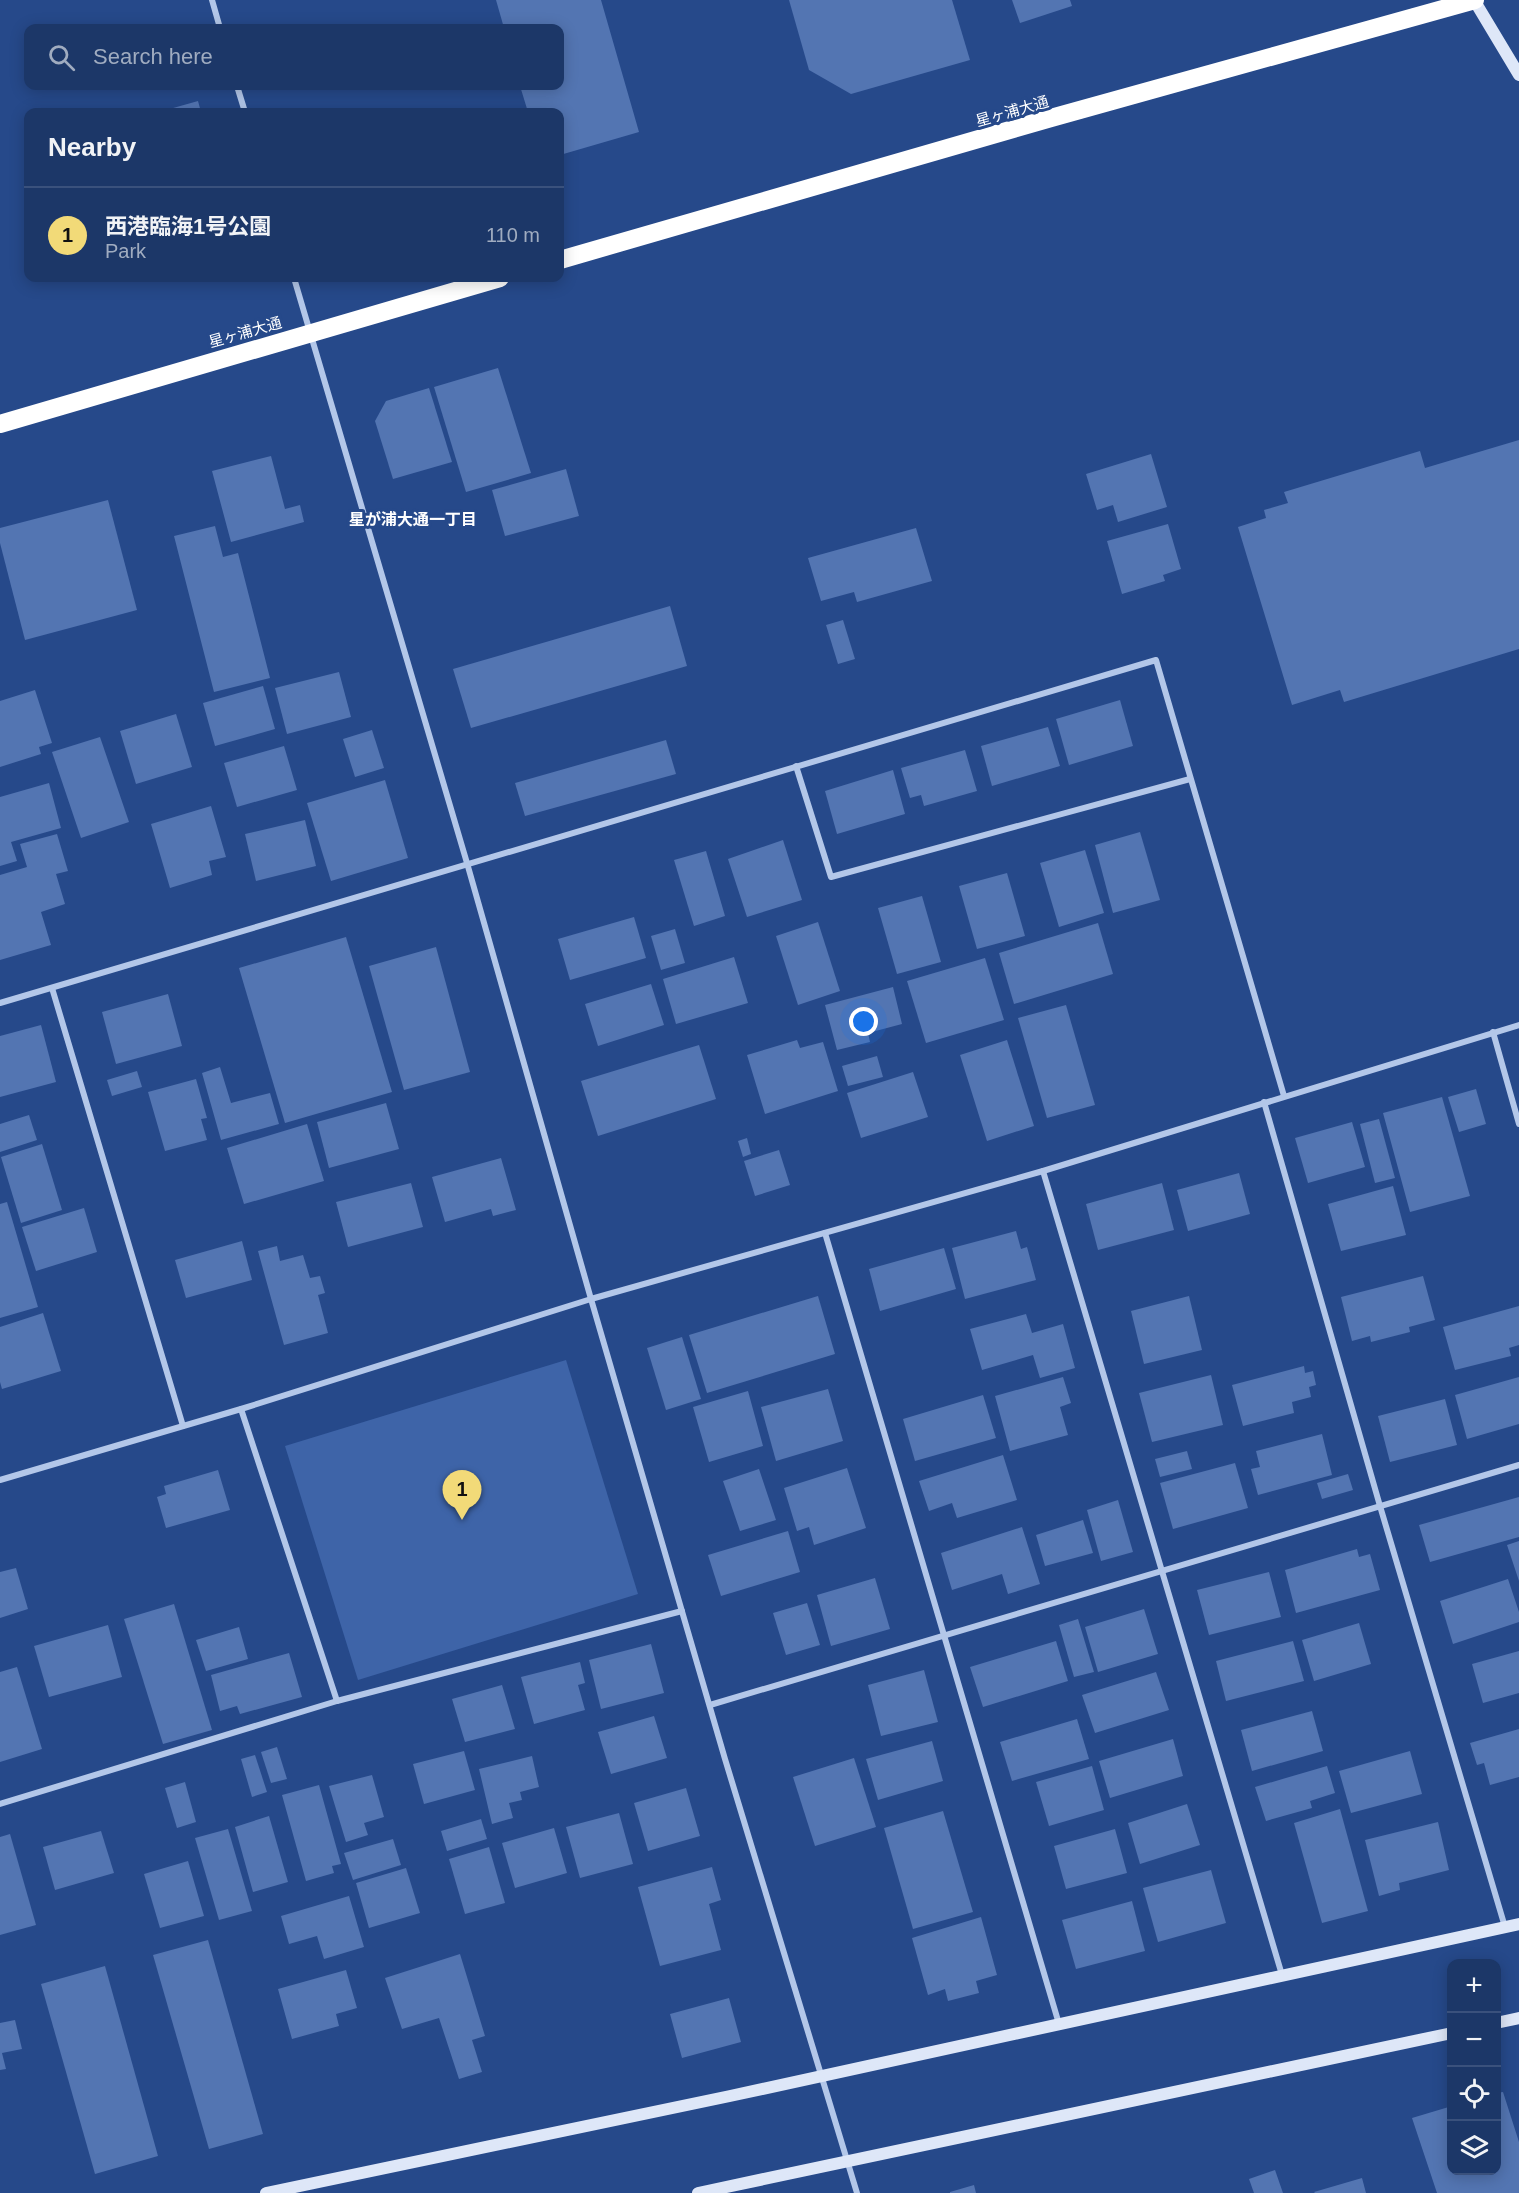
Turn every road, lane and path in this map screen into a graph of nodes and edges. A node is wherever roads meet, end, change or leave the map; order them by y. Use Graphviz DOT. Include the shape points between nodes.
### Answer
graph roads {
  1 [pos="212,0"];
  2 [pos="1474,0"];
  3 [pos="219,24"];
  4 [pos="1519,75"];
  5 [pos="238,90"];
  6 [pos="244,108"];
  7 [pos="564,259"];
  8 [pos="295,282"];
  9 [pos="486,282"];
  10 [pos="310,332"];
  11 [pos="0,424"];
  12 [pos="796,766"];
  13 [pos="1190,778"];
  14 [pos="467,863"];
  15 [pos="52,988"];
  16 [pos="0,1003"];
  17 [pos="1519,1025"];
  18 [pos="1493,1032"];
  19 [pos="1284,1096"];
  20 [pos="1264,1102"];
  21 [pos="1519,1124"];
  22 [pos="1043,1171"];
  23 [pos="825,1233"];
  24 [pos="591,1299"];
  25 [pos="241,1409"];
  26 [pos="183,1426"];
  27 [pos="1519,1465"];
  28 [pos="0,1480"];
  29 [pos="1380,1506"];
  30 [pos="1163,1570"];
  31 [pos="682,1611"];
  32 [pos="944,1635"];
  33 [pos="337,1701"];
  34 [pos="710,1705"];
  35 [pos="0,1804"];
  36 [pos="1519,1924"];
  37 [pos="1505,1927"];
  38 [pos="1282,1975"];
  39 [pos="1519,2018"];
  40 [pos="1501,2022"];
  41 [pos="1059,2024"];
  42 [pos="1447,2034"];
  43 [pos="820,2075"];
  44 [pos="846,2161"];
  45 [pos="266,2193"];
  46 [pos="698,2193"];
  47 [pos="856,2193"];
  1 -- 3 [label="street"];
  2 -- 4 [label="street"];
  2 -- 7 [label="highway, 星ヶ浦大通"];
  5 -- 6 [label="street"];
  8 -- 10 [label="street"];
  9 -- 10 [label="highway, 星ヶ浦大通"];
  10 -- 11 [label="highway, 星ヶ浦大通"];
  10 -- 14 [label="street"];
  12 -- 13 [label="street" via="831,878"];
  12 -- 13 [label="street" via="1156,660"];
  12 -- 14 [label="street"];
  13 -- 19 [label="street"];
  14 -- 15 [label="street"];
  14 -- 24 [label="street"];
  15 -- 16 [label="street"];
  15 -- 26 [label="street"];
  17 -- 18 [label="street"];
  18 -- 19 [label="street"];
  18 -- 21 [label="street"];
  19 -- 20 [label="street"];
  20 -- 22 [label="street"];
  20 -- 29 [label="street"];
  22 -- 23 [label="street"];
  22 -- 30 [label="street"];
  23 -- 24 [label="street"];
  23 -- 32 [label="street"];
  24 -- 25 [label="street"];
  24 -- 31 [label="street"];
  25 -- 26 [label="street"];
  25 -- 33 [label="street"];
  26 -- 28 [label="street"];
  27 -- 29 [label="street"];
  29 -- 30 [label="street"];
  29 -- 37 [label="street"];
  30 -- 32 [label="street"];
  30 -- 38 [label="street"];
  31 -- 33 [label="street"];
  31 -- 34 [label="street"];
  32 -- 34 [label="street"];
  32 -- 41 [label="street"];
  33 -- 35 [label="street"];
  34 -- 43 [label="street"];
  36 -- 37 [label="street"];
  37 -- 38 [label="street"];
  38 -- 41 [label="street"];
  39 -- 40 [label="street"];
  41 -- 43 [label="street"];
  42 -- 44 [label="street"];
  43 -- 44 [label="street"];
  43 -- 45 [label="street"];
  44 -- 46 [label="street"];
  44 -- 47 [label="street"];
}
